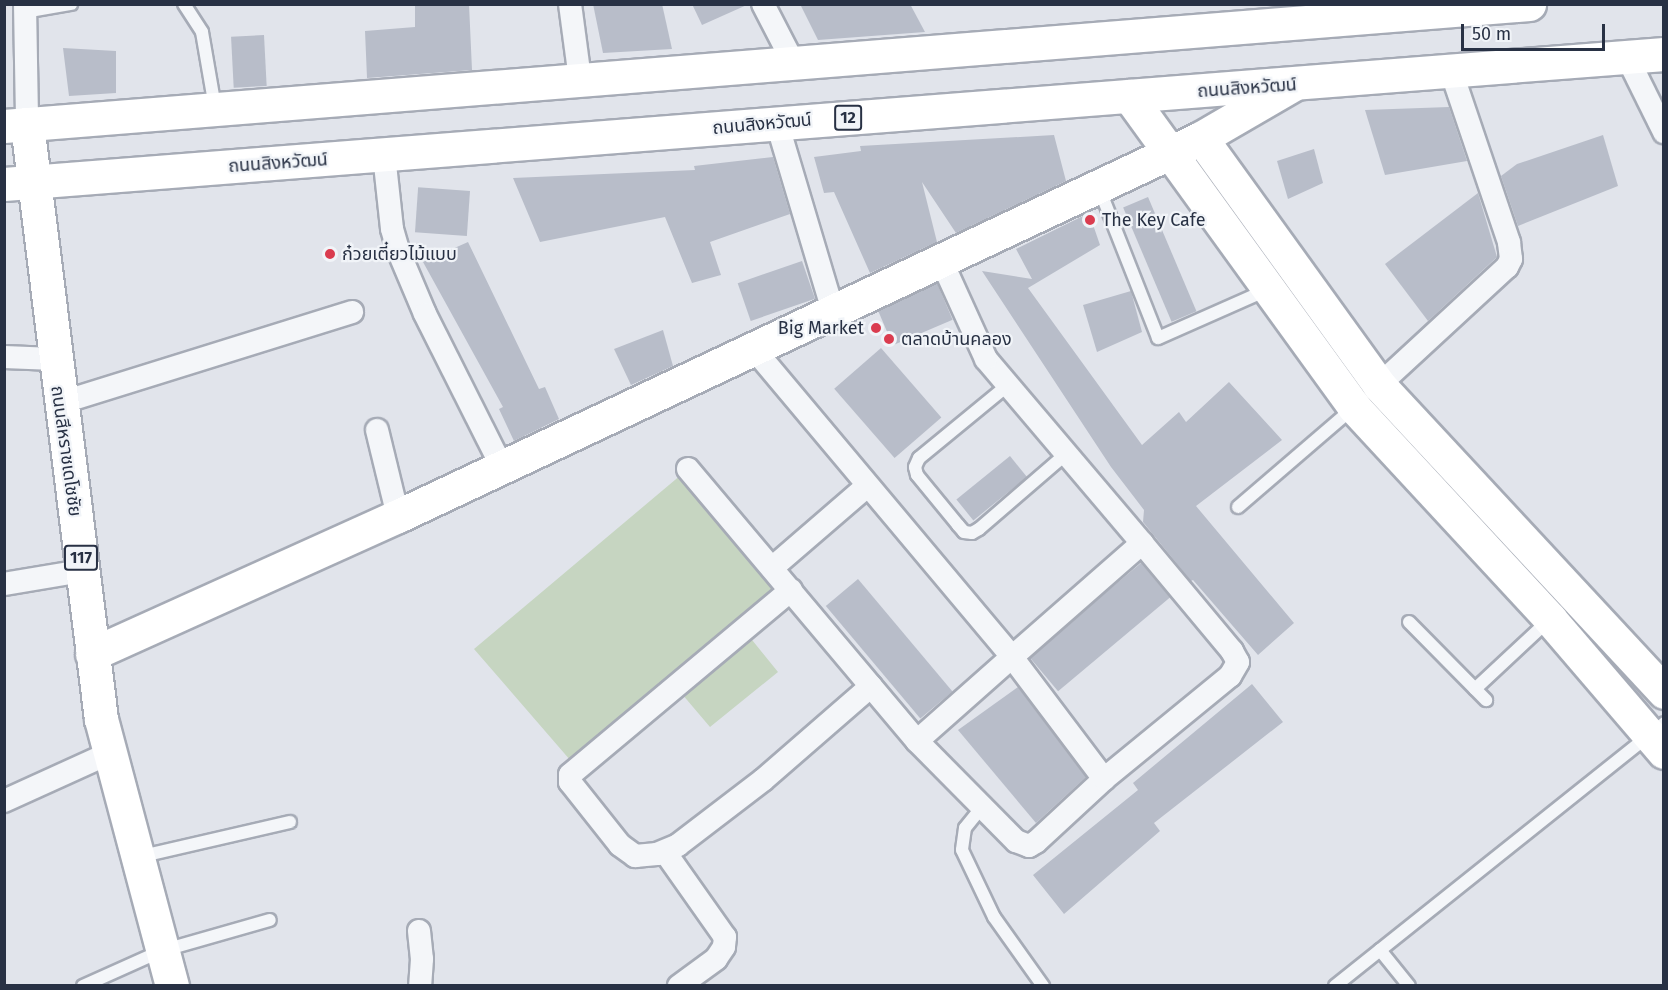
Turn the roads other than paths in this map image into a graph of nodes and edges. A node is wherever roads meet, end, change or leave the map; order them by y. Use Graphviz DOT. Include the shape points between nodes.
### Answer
graph roads {
  1 [pos="71,4"];
  2 [pos="184,4"];
  3 [pos="570,4"];
  4 [pos="763,4"];
  5 [pos="1515,5"];
  6 [pos="25,8"];
  7 [pos="1302,13"];
  8 [pos="1664,54"];
  9 [pos="1627,57"];
  10 [pos="793,62"];
  11 [pos="1451,71"];
  12 [pos="580,79"];
  13 [pos="1292,85"];
  14 [pos="1129,96"];
  15 [pos="215,108"];
  16 [pos="777,123"];
  17 [pos="16,125"];
  18 [pos="1664,132"];
  19 [pos="1201,138"];
  20 [pos="1168,153"];
  21 [pos="384,154"];
  22 [pos="18,183"];
  23 [pos="1099,185"];
  24 [pos="941,260"];
  25 [pos="1268,290"];
  26 [pos="832,311"];
  27 [pos="352,312"];
  28 [pos="753,348"];
  29 [pos="4,357"];
  30 [pos="54,359"];
  31 [pos="1008,385"];
  32 [pos="1366,396"];
  33 [pos="60,403"];
  34 [pos="377,430"];
  35 [pos="1066,454"];
  36 [pos="502,467"];
  37 [pos="688,469"];
  38 [pos="867,486"];
  39 [pos="1238,507"];
  40 [pos="398,516"];
  41 [pos="1142,543"];
  42 [pos="772,568"];
  43 [pos="82,571"];
  44 [pos="4,584"];
  45 [pos="791,591"];
  46 [pos="1550,619"];
  47 [pos="1409,622"];
  48 [pos="92,654"];
  49 [pos="1012,657"];
  50 [pos="871,686"];
  51 [pos="1475,689"];
  52 [pos="1664,692"];
  53 [pos="1486,700"];
  54 [pos="1659,736"];
  55 [pos="917,741"];
  56 [pos="110,753"];
  57 [pos="1104,779"];
  58 [pos="4,801"];
  59 [pos="982,807"];
  60 [pos="290,822"];
  61 [pos="665,852"];
  62 [pos="136,858"];
  63 [pos="270,920"];
  64 [pos="419,931"];
  65 [pos="1380,950"];
  66 [pos="160,951"];
  67 [pos="83,986"];
  68 [pos="172,986"];
  69 [pos="420,986"];
  70 [pos="679,986"];
  71 [pos="1043,986"];
  72 [pos="1335,986"];
  73 [pos="1409,986"];
  1 -- 6 [label="lane"];
  2 -- 15 [label="lane" via="199,24 205,41"];
  3 -- 12 [label="street"];
  4 -- 10 [label="street"];
  5 -- 7 [label="main road"];
  6 -- 17 [label="street"];
  7 -- 10 [label="main road"];
  8 -- 9 [label="main road, ถนนสิงหวัฒน์ / 12"];
  9 -- 11 [label="main road, ถนนสิงหวัฒน์ / 12"];
  9 -- 18 [label="street"];
  10 -- 12 [label="main road"];
  11 -- 13 [label="main road, ถนนสิงหวัฒน์ / 12"];
  11 -- 32 [label="street" via="1509,242 1511,259 1500,274"];
  12 -- 15 [label="main road"];
  13 -- 14 [label="main road, ถนนสิงหวัฒน์ / 12"];
  13 -- 19 [label="main road"];
  14 -- 16 [label="main road, ถนนสิงหวัฒน์ / 12"];
  14 -- 20 [label="main road"];
  15 -- 17 [label="main road"];
  16 -- 21 [label="main road, ถนนสิงหวัฒน์ / 12"];
  16 -- 26 [label="street"];
  17 -- 22 [label="main road, ถนนสีหราชเดโชชัย / 117"];
  19 -- 20 [label="main road"];
  19 -- 32 [label="main road"];
  20 -- 23 [label="main road"];
  20 -- 25 [label="main road"];
  21 -- 22 [label="main road, ถนนสิงหวัฒน์ / 12"];
  21 -- 36 [label="street" via="398,250 425,314"];
  22 -- 30 [label="main road, ถนนสีหราชเดโชชัย / 117"];
  23 -- 24 [label="main road"];
  23 -- 25 [label="lane" via="1158,338"];
  24 -- 26 [label="main road"];
  24 -- 31 [label="street" via="981,351"];
  25 -- 32 [label="main road"];
  26 -- 28 [label="main road"];
  27 -- 33 [label="street"];
  28 -- 36 [label="main road"];
  28 -- 38 [label="street"];
  29 -- 30 [label="street"];
  30 -- 33 [label="main road, ถนนสีหราชเดโชชัย / 117"];
  31 -- 35 [label="street"];
  31 -- 35 [label="lane" via="919,458 915,466 917,475 957,525 964,532 979,529"];
  32 -- 39 [label="lane"];
  32 -- 46 [label="main road"];
  32 -- 52 [label="main road"];
  33 -- 43 [label="main road, ถนนสีหราชเดโชชัย / 117"];
  34 -- 40 [label="street"];
  35 -- 41 [label="street"];
  36 -- 40 [label="main road"];
  37 -- 42 [label="street"];
  38 -- 42 [label="street"];
  38 -- 49 [label="street"];
  40 -- 48 [label="main road"];
  41 -- 49 [label="street"];
  41 -- 57 [label="street" via="1232,651 1238,666"];
  42 -- 45 [label="street"];
  43 -- 44 [label="street"];
  43 -- 48 [label="main road, ถนนสีหราชเดโชชัย / 117"];
  45 -- 50 [label="street"];
  45 -- 61 [label="street" via="569,777 629,854"];
  46 -- 51 [label="lane"];
  46 -- 54 [label="main road"];
  47 -- 51 [label="lane"];
  48 -- 56 [label="main road, ถนนสีหราชเดโชชัย / 117"];
  49 -- 55 [label="street"];
  49 -- 57 [label="street"];
  50 -- 55 [label="street"];
  50 -- 61 [label="street" via="763,780"];
  51 -- 53 [label="lane"];
  54 -- 65 [label="lane"];
  55 -- 59 [label="street"];
  56 -- 58 [label="street"];
  56 -- 62 [label="main road, ถนนสีหราชเดโชชัย / 117"];
  57 -- 59 [label="street" via="1029,846 1016,841"];
  59 -- 71 [label="lane" via="965,828 962,850 994,917"];
  60 -- 62 [label="lane"];
  61 -- 70 [label="street" via="725,937 716,959"];
  62 -- 66 [label="main road, ถนนสีหราชเดโชชัย / 117"];
  63 -- 66 [label="lane"];
  64 -- 69 [label="street"];
  65 -- 72 [label="lane"];
  65 -- 73 [label="lane"];
  66 -- 67 [label="lane"];
  66 -- 68 [label="main road, ถนนสีหราชเดโชชัย / 117"];
}
